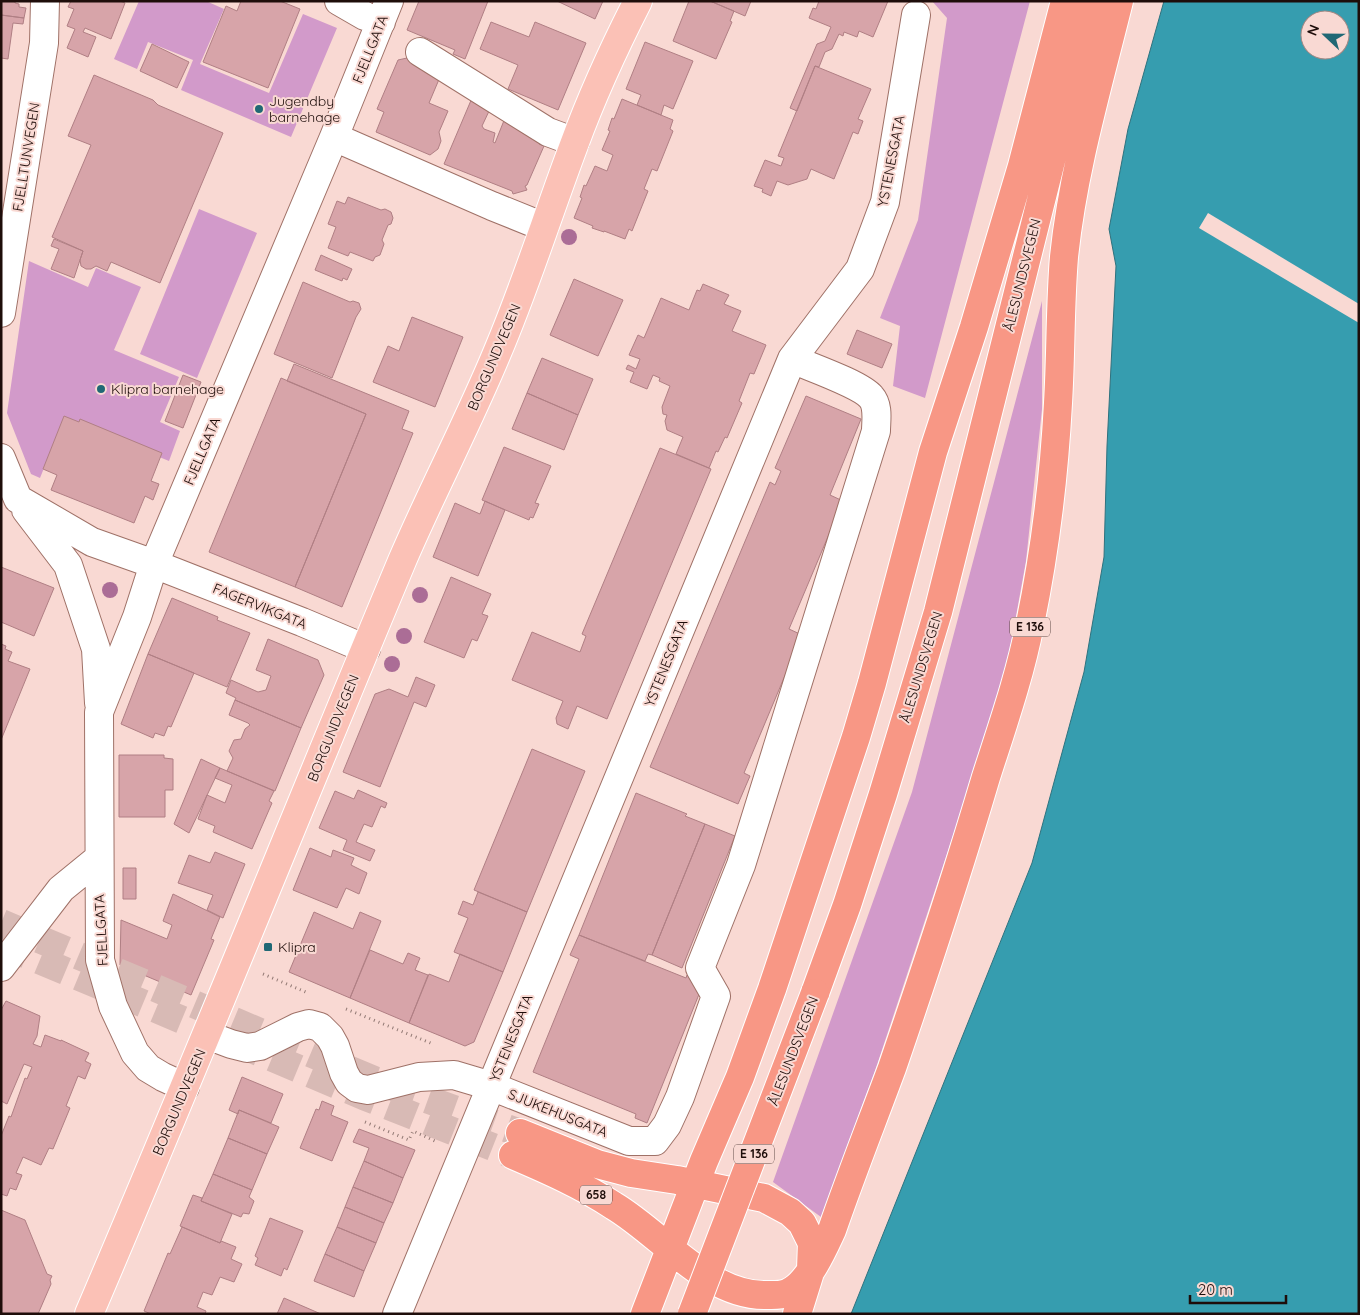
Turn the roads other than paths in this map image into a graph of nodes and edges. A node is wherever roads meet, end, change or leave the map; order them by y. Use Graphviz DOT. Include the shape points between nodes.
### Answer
graph roads {
  1 [pos="45,1"];
  2 [pos="339,1"];
  3 [pos="638,1"];
  4 [pos="1065,1"];
  5 [pos="1091,1"];
  6 [pos="1119,1"];
  7 [pos="385,11"];
  8 [pos="916,15"];
  9 [pos="420,52"];
  10 [pos="334,137"];
  11 [pos="575,142"];
  12 [pos="544,227"];
  13 [pos="1,313"];
  14 [pos="792,359"];
  15 [pos="1,458"];
  16 [pos="18,499"];
  17 [pos="154,564"];
  18 [pos="366,649"];
  19 [pos="99,712"];
  20 [pos="98,858"];
  21 [pos="1,967"];
  22 [pos="207,1035"];
  23 [pos="491,1086"];
  24 [pos="185,1088"];
  25 [pos="696,1183"];
  26 [pos="671,1248"];
  27 [pos="811,1269"];
  28 [pos="88,1314"];
  29 [pos="397,1314"];
  30 [pos="645,1314"];
  31 [pos="692,1314"];
  32 [pos="797,1314"];
  1 -- 13 [label="street, FJELLTUNVEGEN" via="44,43"];
  2 -- 7 [label="street" via="365,16"];
  3 -- 11 [label="main road, BORGUNDVEGEN"];
  4 -- 25 [label="highway" via="1022,166 933,452 856,737 772,989"];
  5 -- 31 [label="highway, ÅLESUNDSVEGEN / E 136, bridge" via="938,612 883,794 815,993"];
  6 -- 27 [label="highway, E 136" via="1079,162 1069,220 1052,486 1029,629 927,966 832,1230"];
  7 -- 10 [label="street, FJELLGATA"];
  8 -- 14 [label="street, YSTENESGATA" via="885,202 860,269"];
  9 -- 11 [label="street" via="548,132"];
  10 -- 12 [label="street"];
  10 -- 17 [label="street, FJELLGATA"];
  11 -- 12 [label="main road, BORGUNDVEGEN"];
  12 -- 18 [label="main road, BORGUNDVEGEN" via="498,352 404,556"];
  14 -- 23 [label="street, YSTENESGATA"];
  14 -- 23 [label="street, SJUKEHUSGATA" via="860,388 872,398 876,410 876,431 741,865 700,968 716,996 680,1097 667,1125 655,1140 630,1141"];
  15 -- 16 [label="street"];
  16 -- 17 [label="street" via="92,542"];
  16 -- 19 [label="street" via="68,565 96,649"];
  17 -- 18 [label="street, FAGERVIKGATA"];
  17 -- 19 [label="street, FJELLGATA"];
  18 -- 22 [label="main road, BORGUNDVEGEN"];
  19 -- 20 [label="street, FJELLGATA"];
  20 -- 21 [label="street" via="61,889"];
  20 -- 24 [label="street, FJELLGATA" via="100,960 113,1006 135,1053 148,1068"];
  22 -- 23 [label="street, SJUKEHUSGATA" via="247,1048 260,1046 308,1024 320,1027 330,1037 344,1073 357,1088 368,1090 420,1077 454,1075"];
  22 -- 24 [label="main road, BORGUNDVEGEN"];
  23 -- 29 [label="street, YSTENESGATA"];
  24 -- 28 [label="main road, BORGUNDVEGEN"];
  25 -- 26 [label="highway"];
  25 -- 26 [label="highway, 658" via="631,1174 517,1144 560,1175 615,1206"];
  25 -- 27 [label="highway, E 136" via="764,1198 790,1212 802,1223 812,1243"];
  26 -- 27 [label="highway, E 136" via="718,1283 756,1295 778,1296 789,1292"];
  26 -- 30 [label="highway"];
  27 -- 32 [label="highway, E 136"];
}
